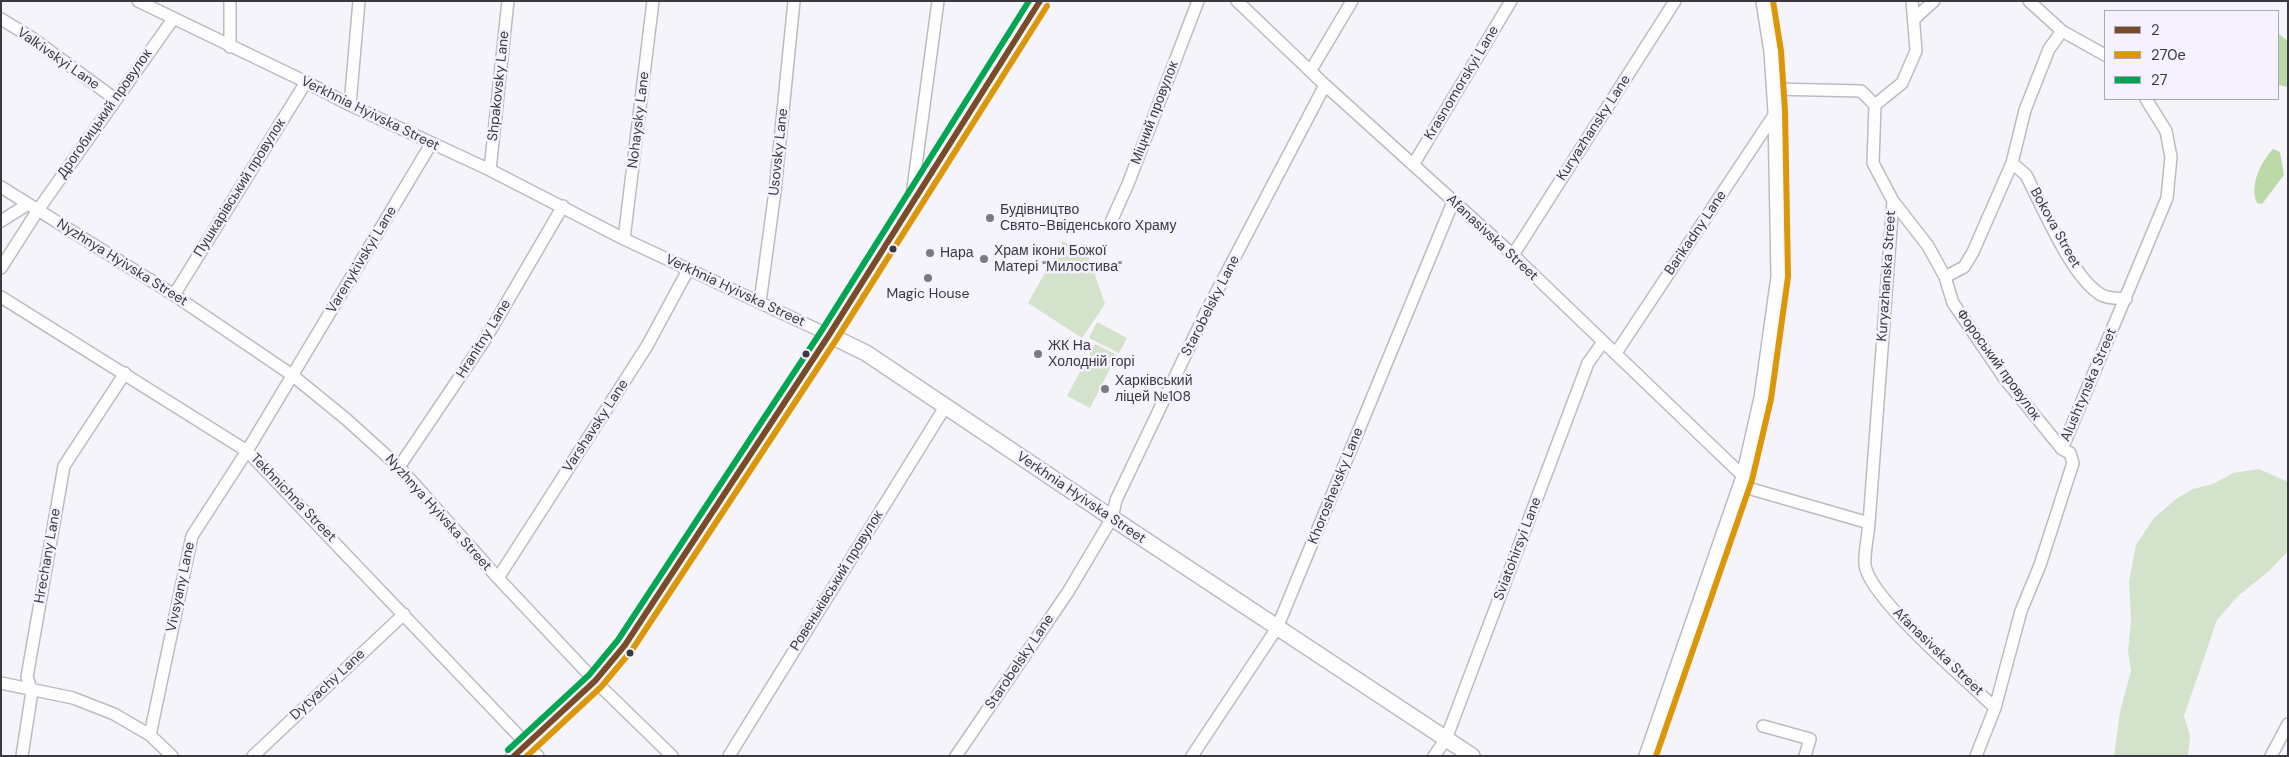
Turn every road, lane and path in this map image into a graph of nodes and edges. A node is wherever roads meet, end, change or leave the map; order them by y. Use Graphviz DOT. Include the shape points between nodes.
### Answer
graph roads {
  1 [pos="138,1"];
  2 [pos="230,1"];
  3 [pos="360,1"];
  4 [pos="508,1"];
  5 [pos="653,1"];
  6 [pos="794,1"];
  7 [pos="938,1"];
  8 [pos="1040,1"];
  9 [pos="1198,1"];
  10 [pos="1237,1"];
  11 [pos="1352,1"];
  12 [pos="1511,1"];
  13 [pos="1675,1"];
  14 [pos="1764,1"];
  15 [pos="1912,1"];
  16 [pos="1934,1"];
  17 [pos="2029,1"];
  18 [pos="1,19"];
  19 [pos="173,19"];
  20 [pos="1914,19"];
  21 [pos="2062,31"];
  22 [pos="230,47"];
  23 [pos="2104,54"];
  24 [pos="1310,70"];
  25 [pos="306,82"];
  26 [pos="1325,85"];
  27 [pos="1774,89"];
  28 [pos="114,99"];
  29 [pos="2147,100"];
  30 [pos="350,105"];
  31 [pos="1875,105"];
  32 [pos="1776,112"];
  33 [pos="432,144"];
  34 [pos="2012,163"];
  35 [pos="1413,165"];
  36 [pos="490,170"];
  37 [pos="1,187"];
  38 [pos="1893,201"];
  39 [pos="1453,202"];
  40 [pos="28,204"];
  41 [pos="563,206"];
  42 [pos="910,209"];
  43 [pos="38,210"];
  44 [pos="1,221"];
  45 [pos="1110,224"];
  46 [pos="624,239"];
  47 [pos="1513,255"];
  48 [pos="1,268"];
  49 [pos="688,270"];
  50 [pos="1946,277"];
  51 [pos="174,295"];
  52 [pos="1,297"];
  53 [pos="2126,299"];
  54 [pos="760,302"];
  55 [pos="829,335"];
  56 [pos="1603,342"];
  57 [pos="1616,353"];
  58 [pos="125,372"];
  59 [pos="292,375"];
  60 [pos="945,407"];
  61 [pos="2062,449"];
  62 [pos="247,451"];
  63 [pos="399,467"];
  64 [pos="1743,482"];
  65 [pos="1112,518"];
  66 [pos="1869,523"];
  67 [pos="498,578"];
  68 [pos="404,614"];
  69 [pos="1277,628"];
  70 [pos="595,681"];
  71 [pos="1,683"];
  72 [pos="32,691"];
  73 [pos="1995,708"];
  74 [pos="2288,724"];
  75 [pos="1763,726"];
  76 [pos="150,735"];
  77 [pos="1446,739"];
  78 [pos="527,744"];
  79 [pos="165,754"];
  80 [pos="22,756"];
  81 [pos="253,756"];
  82 [pos="514,756"];
  83 [pos="538,756"];
  84 [pos="672,756"];
  85 [pos="729,756"];
  86 [pos="956,756"];
  87 [pos="1192,756"];
  88 [pos="1434,756"];
  89 [pos="1472,756"];
  90 [pos="1647,756"];
  91 [pos="1805,756"];
  92 [pos="1976,756"];
  93 [pos="2271,756"];
  1 -- 19 [label="street, Verkhnia Hyivska Street"];
  2 -- 22 [label="street"];
  3 -- 30 [label="street"];
  4 -- 36 [label="street, Shpakovsky Lane"];
  5 -- 46 [label="street, Nohaysky Lane"];
  6 -- 54 [label="street, Usovsky Lane"];
  7 -- 42 [label="street"];
  8 -- 42 [label="street"];
  9 -- 45 [label="street, Міцний провулок"];
  10 -- 24 [label="street, Afanasivska Street"];
  11 -- 24 [label="street"];
  12 -- 35 [label="street, Krasnomorskyi Lane"];
  13 -- 47 [label="street, Kuryazhansky Lane"];
  14 -- 27 [label="street"];
  15 -- 20 [label="street"];
  16 -- 20 [label="street"];
  17 -- 21 [label="street"];
  18 -- 28 [label="street, Valkivskyi Lane"];
  19 -- 22 [label="street, Verkhnia Hyivska Street"];
  19 -- 28 [label="street, Дрогобицький провулок"];
  20 -- 31 [label="street" via="1916,51 1902,83"];
  21 -- 23 [label="street"];
  21 -- 34 [label="street" via="2049,49 2025,110"];
  22 -- 25 [label="street, Verkhnia Hyivska Street"];
  24 -- 26 [label="street, Afanasivska Street"];
  25 -- 30 [label="street, Verkhnia Hyivska Street"];
  25 -- 51 [label="street, Пушкарівський провулок"];
  26 -- 35 [label="street, Afanasivska Street"];
  26 -- 65 [label="street, Starobelsky Lane" via="1202,321 1116,500"];
  27 -- 31 [label="street" via="1861,91"];
  27 -- 32 [label="street"];
  28 -- 43 [label="street, Дрогобицький провулок"];
  29 -- 53 [label="street, Alushtynska Street" via="2166,132 2171,157 2167,198"];
  30 -- 33 [label="street, Verkhnia Hyivska Street"];
  31 -- 38 [label="street, Kuryazhanska Street" via="1873,163"];
  32 -- 57 [label="street, Barikadny Lane"];
  32 -- 64 [label="street" via="1780,277 1762,398"];
  33 -- 36 [label="street, Verkhnia Hyivska Street"];
  33 -- 59 [label="street, Varenykivskyi Lane"];
  34 -- 50 [label="street" via="1973,252 1964,266"];
  34 -- 53 [label="street, Bokova Street" via="2026,174 2075,269 2097,293 2108,298"];
  35 -- 39 [label="street, Afanasivska Street"];
  36 -- 41 [label="street, Verkhnia Hyivska Street"];
  37 -- 40 [label="street, Nyzhnya Hyivska Street"];
  38 -- 50 [label="street, Фороський провулок" via="1928,246"];
  38 -- 66 [label="street, Kuryazhanska Street"];
  39 -- 47 [label="street, Afanasivska Street"];
  39 -- 69 [label="street, Khoroshevsky Lane"];
  40 -- 43 [label="street, Nyzhnya Hyivska Street"];
  40 -- 44 [label="street"];
  41 -- 46 [label="street, Verkhnia Hyivska Street"];
  41 -- 63 [label="street, Hranitny Lane" via="486,338"];
  42 -- 55 [label="street"];
  43 -- 48 [label="street, Дрогобицький провулок"];
  43 -- 51 [label="street, Nyzhnya Hyivska Street"];
  46 -- 49 [label="street, Verkhnia Hyivska Street"];
  47 -- 56 [label="street, Afanasivska Street"];
  49 -- 54 [label="street, Verkhnia Hyivska Street"];
  49 -- 67 [label="street, Varshavsky Lane" via="647,346"];
  50 -- 61 [label="street, Фороський провулок" via="1952,303 2005,379"];
  51 -- 59 [label="street, Nyzhnya Hyivska Street"];
  52 -- 58 [label="street, Tekhnichna Street"];
  53 -- 61 [label="street, Alushtynska Street"];
  54 -- 55 [label="street, Verkhnia Hyivska Street"];
  55 -- 60 [label="street, Verkhnia Hyivska Street" via="866,353"];
  55 -- 70 [label="street" via="625,645"];
  56 -- 57 [label="street, Afanasivska Street"];
  56 -- 77 [label="street, Sviatohirsyi Lane" via="1588,363"];
  57 -- 64 [label="street, Afanasivska Street"];
  58 -- 62 [label="street, Tekhnichna Street"];
  58 -- 72 [label="street, Hrechany Lane" via="64,466 26,677"];
  59 -- 62 [label="street, Vivsyany Lane"];
  59 -- 63 [label="street, Nyzhnya Hyivska Street"];
  60 -- 65 [label="street, Verkhnia Hyivska Street"];
  60 -- 85 [label="street, Ровеньківський провулок"];
  61 -- 73 [label="street, Alushtynska Street" via="2070,453 2073,464 2040,565 2021,610"];
  62 -- 68 [label="street, Tekhnichna Street"];
  62 -- 76 [label="street, Vivsyany Lane" via="192,536"];
  63 -- 67 [label="street, Nyzhnya Hyivska Street"];
  64 -- 66 [label="street, Afanasivska Street"];
  64 -- 90 [label="street"];
  65 -- 69 [label="street, Verkhnia Hyivska Street"];
  65 -- 86 [label="street, Starobelsky Lane" via="1068,592"];
  66 -- 73 [label="street, Afanasivska Street" via="1865,566 1873,585 1897,615"];
  67 -- 70 [label="street, Nyzhnya Hyivska Street"];
  68 -- 78 [label="street, Tekhnichna Street"];
  68 -- 81 [label="street, Dytyachy Lane"];
  69 -- 77 [label="street, Verkhnia Hyivska Street"];
  69 -- 87 [label="street, Khoroshevsky Lane"];
  70 -- 78 [label="street"];
  70 -- 84 [label="street, Nyzhnya Hyivska Street"];
  71 -- 72 [label="street"];
  72 -- 76 [label="street" via="72,698 114,714"];
  72 -- 80 [label="street, Hrechany Lane"];
  73 -- 92 [label="street, Alushtynska Street"];
  74 -- 93 [label="street"];
  75 -- 91 [label="street" via="1810,739"];
  76 -- 79 [label="street"];
  77 -- 88 [label="street, Sviatohirsyi Lane"];
  77 -- 89 [label="street, Verkhnia Hyivska Street"];
  78 -- 82 [label="street"];
  78 -- 83 [label="street, Tekhnichna Street"];
}
